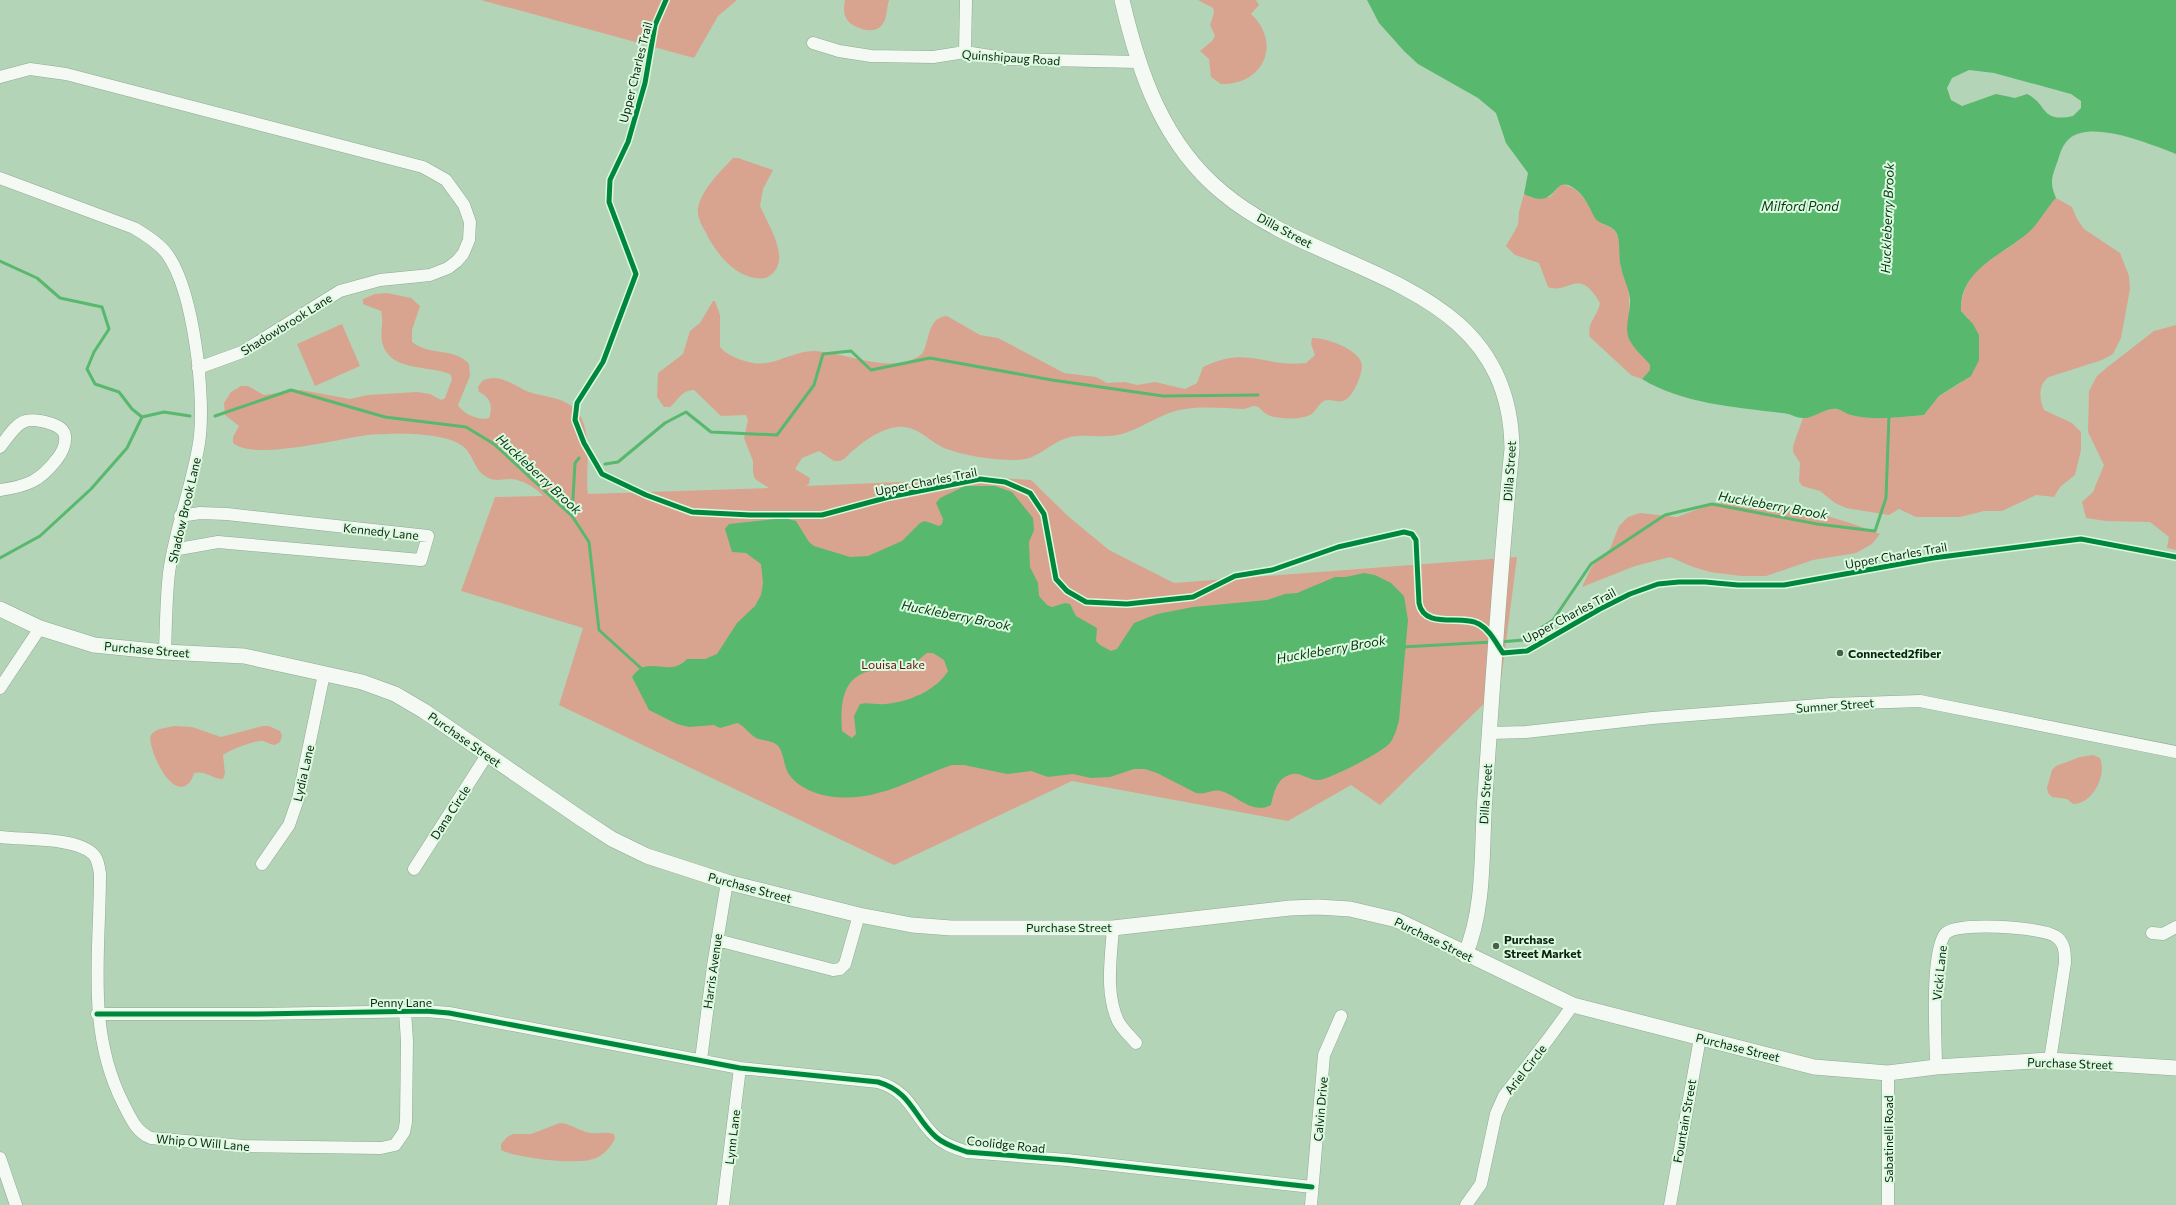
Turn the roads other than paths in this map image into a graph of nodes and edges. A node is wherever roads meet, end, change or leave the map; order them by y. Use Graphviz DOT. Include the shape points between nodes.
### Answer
graph roads {
  1 [pos="966,0"];
  2 [pos="1122,0"];
  3 [pos="813,43"];
  4 [pos="965,52"];
  5 [pos="1138,62"];
  6 [pos="0,77"];
  7 [pos="0,178"];
  8 [pos="198,368"];
  9 [pos="0,446"];
  10 [pos="0,490"];
  11 [pos="180,516"];
  12 [pos="173,550"];
  13 [pos="0,610"];
  14 [pos="40,628"];
  15 [pos="165,652"];
  16 [pos="324,674"];
  17 [pos="0,688"];
  18 [pos="1490,733"];
  19 [pos="2176,752"];
  20 [pos="487,755"];
  21 [pos="0,837"];
  22 [pos="262,864"];
  23 [pos="414,868"];
  24 [pos="727,882"];
  25 [pos="859,915"];
  26 [pos="2176,927"];
  27 [pos="1113,928"];
  28 [pos="2152,933"];
  29 [pos="717,940"];
  30 [pos="1465,955"];
  31 [pos="1572,1005"];
  32 [pos="405,1011"];
  33 [pos="97,1014"];
  34 [pos="1341,1016"];
  35 [pos="1700,1038"];
  36 [pos="1136,1043"];
  37 [pos="701,1060"];
  38 [pos="2050,1060"];
  39 [pos="1936,1067"];
  40 [pos="740,1068"];
  41 [pos="2176,1068"];
  42 [pos="1888,1073"];
  43 [pos="0,1158"];
  44 [pos="1312,1187"];
  45 [pos="16,1205"];
  46 [pos="723,1205"];
  47 [pos="1310,1205"];
  48 [pos="1466,1205"];
  49 [pos="1670,1205"];
  50 [pos="1888,1205"];
  1 -- 4 [label="street"];
  2 -- 5 [label="main road, Dilla Street"];
  3 -- 4 [label="street, Quinshipaug Road" via="839,51 871,56 933,56"];
  4 -- 5 [label="street, Quinshipaug Road" via="1009,59"];
  5 -- 18 [label="main road, Dilla Street" via="1146,84 1175,140 1200,171 1223,193 1284,231 1422,297 1449,314 1478,345 1499,382 1512,432"];
  6 -- 8 [label="street, Shadowbrook Lane" via="30,70 66,74 290,131 423,167 446,180 458,194 470,222 470,231 463,254 457,262 430,275 380,280 340,291 242,352"];
  7 -- 8 [label="street" via="134,228 158,245 167,254 179,276 190,316"];
  8 -- 11 [label="street, Shadow Brook Lane" via="201,425 196,459"];
  9 -- 10 [label="street" via="13,430 29,419 36,418 56,425 65,435 60,455 44,475 19,487"];
  11 -- 12 [label="street, Shadow Brook Lane"];
  11 -- 12 [label="street, Kennedy Lane" via="200,513 227,514 428,536 421,560 218,542"];
  12 -- 15 [label="street, Shadow Brook Lane" via="169,574"];
  13 -- 14 [label="main road, Purchase Street"];
  14 -- 15 [label="main road, Purchase Street" via="94,645"];
  14 -- 17 [label="street"];
  15 -- 16 [label="main road, Purchase Street" via="244,656"];
  16 -- 20 [label="main road, Purchase Street" via="362,682 395,694"];
  16 -- 22 [label="street, Lydia Lane" via="298,799 289,825"];
  18 -- 19 [label="street, Sumner Street" via="1526,732 1652,718 1831,704 1920,701"];
  18 -- 30 [label="main road, Dilla Street" via="1476,918"];
  20 -- 23 [label="street, Dana Circle"];
  20 -- 24 [label="main road, Purchase Street" via="612,839 648,856"];
  21 -- 33 [label="street, Whip O Will Lane" via="76,845 94,854 100,874"];
  24 -- 25 [label="main road, Purchase Street"];
  24 -- 29 [label="street, Harris Avenue"];
  25 -- 27 [label="main road, Purchase Street" via="912,925 951,928"];
  25 -- 29 [label="street" via="845,964 840,969 833,970"];
  26 -- 28 [label="street" via="2163,934"];
  27 -- 30 [label="main road, Purchase Street" via="1290,908 1350,909 1397,920"];
  27 -- 36 [label="street" via="1110,987 1113,1008 1119,1023"];
  29 -- 37 [label="street, Harris Avenue"];
  30 -- 31 [label="main road, Purchase Street"];
  31 -- 35 [label="main road, Purchase Street"];
  31 -- 48 [label="street, Ariel Circle" via="1504,1096 1496,1114 1481,1184"];
  32 -- 33 [label="street, Penny Lane"];
  32 -- 33 [label="street, Whip O Will Lane" via="406,1127 395,1145 381,1148 243,1146 157,1140 146,1136 129,1116 115,1087 102,1045"];
  32 -- 37 [label="street, Penny Lane" via="449,1013"];
  34 -- 44 [label="street, Calvin Drive" via="1324,1055"];
  35 -- 42 [label="main road, Purchase Street" via="1814,1067"];
  35 -- 49 [label="street, Fountain Street"];
  37 -- 40 [label="street, Coolidge Road"];
  38 -- 39 [label="main road, Purchase Street"];
  38 -- 39 [label="street, Vicki Lane" via="2065,963 2063,946 2056,936 2037,930 1991,926 1953,928 1946,933 1939,949"];
  38 -- 41 [label="main road, Purchase Street"];
  39 -- 42 [label="main road, Purchase Street"];
  40 -- 44 [label="street, Coolidge Road" via="884,1084 907,1100 936,1137 952,1147 967,1152 1068,1160"];
  40 -- 46 [label="street, Lynn Lane"];
  42 -- 50 [label="street, Sabatinelli Road"];
  43 -- 45 [label="street"];
  44 -- 47 [label="street, Calvin Drive"];
}
